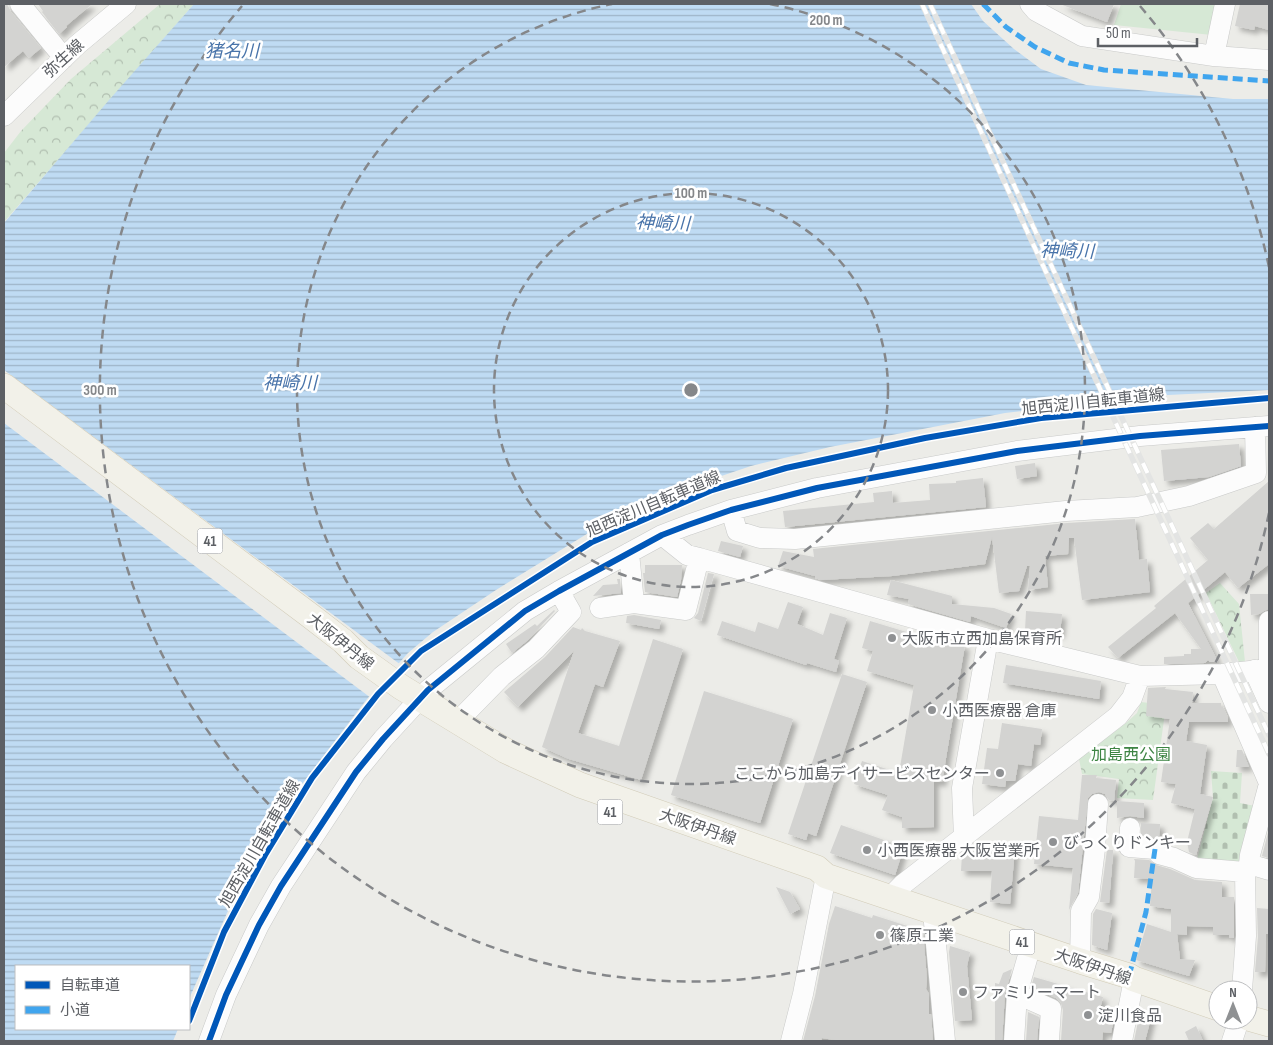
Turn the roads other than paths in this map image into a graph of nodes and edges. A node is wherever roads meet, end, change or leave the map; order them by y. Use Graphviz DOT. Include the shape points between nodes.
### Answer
graph roads {
  1 [pos="20,4"];
  2 [pos="125,4"];
  3 [pos="1030,4"];
  4 [pos="1225,4"];
  5 [pos="1214,56"];
  6 [pos="64,58"];
  7 [pos="1269,60"];
  8 [pos="4,116"];
  9 [pos="4,386"];
  10 [pos="4,408"];
  11 [pos="1262,426"];
  12 [pos="731,510"];
  13 [pos="662,536"];
  14 [pos="629,553"];
  15 [pos="699,558"];
  16 [pos="559,590"];
  17 [pos="1269,621"];
  18 [pos="988,639"];
  19 [pos="1264,670"];
  20 [pos="1222,674"];
  21 [pos="1140,676"];
  22 [pos="412,703"];
  23 [pos="1269,703"];
  24 [pos="457,722"];
  25 [pos="1269,784"];
  26 [pos="1098,804"];
  27 [pos="1130,828"];
  28 [pos="964,838"];
  29 [pos="1247,868"];
  30 [pos="1269,870"];
  31 [pos="826,876"];
  32 [pos="890,897"];
  33 [pos="933,912"];
  34 [pos="1031,945"];
  35 [pos="1080,961"];
  36 [pos="1134,980"];
  37 [pos="1243,980"];
  38 [pos="1017,994"];
  39 [pos="1208,1005"];
  40 [pos="209,1041"];
  41 [pos="791,1041"];
  42 [pos="945,1041"];
  43 [pos="1014,1041"];
  44 [pos="1049,1041"];
  45 [pos="1122,1041"];
  1 -- 6 [label="street"];
  2 -- 6 [label="street, 弥生線"];
  3 -- 5 [label="street" via="1036,11 1082,36"];
  4 -- 5 [label="street"];
  5 -- 7 [label="street"];
  6 -- 8 [label="street, 弥生線"];
  9 -- 22 [label="main road, 大阪伊丹線 / 41" via="343,641"];
  10 -- 22 [label="main road, 大阪伊丹線 / 41"];
  11 -- 12 [label="street" via="1017,451 818,488"];
  11 -- 12 [label="street" via="1256,473 1189,496 1138,507 795,538 760,538 737,531"];
  12 -- 13 [label="street"];
  13 -- 14 [label="street"];
  13 -- 15 [label="street" via="687,555"];
  14 -- 15 [label="street" via="616,609 686,610"];
  14 -- 16 [label="street"];
  15 -- 18 [label="street"];
  16 -- 22 [label="street" via="525,611"];
  16 -- 24 [label="street" via="571,612"];
  17 -- 19 [label="street"];
  18 -- 21 [label="street"];
  18 -- 28 [label="street" via="962,788"];
  19 -- 20 [label="street"];
  19 -- 23 [label="street"];
  20 -- 21 [label="street"];
  20 -- 25 [label="street"];
  21 -- 28 [label="street" via="1132,698 1118,716"];
  22 -- 24 [label="main road, 大阪伊丹線 / 41"];
  22 -- 31 [label="main road, 大阪伊丹線 / 41" via="485,757 560,795 813,878"];
  22 -- 40 [label="street" via="356,772 281,886 226,995"];
  24 -- 31 [label="main road, 大阪伊丹線 / 41" via="506,751 580,785 817,868"];
  25 -- 29 [label="street"];
  26 -- 35 [label="street" via="1089,897 1081,911"];
  27 -- 29 [label="street" via="1129,847 1155,850 1196,868"];
  28 -- 32 [label="street"];
  29 -- 30 [label="street"];
  29 -- 37 [label="street"];
  31 -- 32 [label="main road, 大阪伊丹線 / 41"];
  31 -- 41 [label="street"];
  32 -- 33 [label="main road, 大阪伊丹線 / 41"];
  33 -- 34 [label="main road, 大阪伊丹線 / 41"];
  33 -- 42 [label="street"];
  34 -- 35 [label="main road, 大阪伊丹線 / 41"];
  34 -- 38 [label="street"];
  35 -- 36 [label="main road, 大阪伊丹線 / 41"];
  36 -- 39 [label="main road, 大阪伊丹線 / 41"];
  36 -- 45 [label="street"];
  38 -- 43 [label="street"];
  38 -- 44 [label="street" via="1050,1009"];
}
